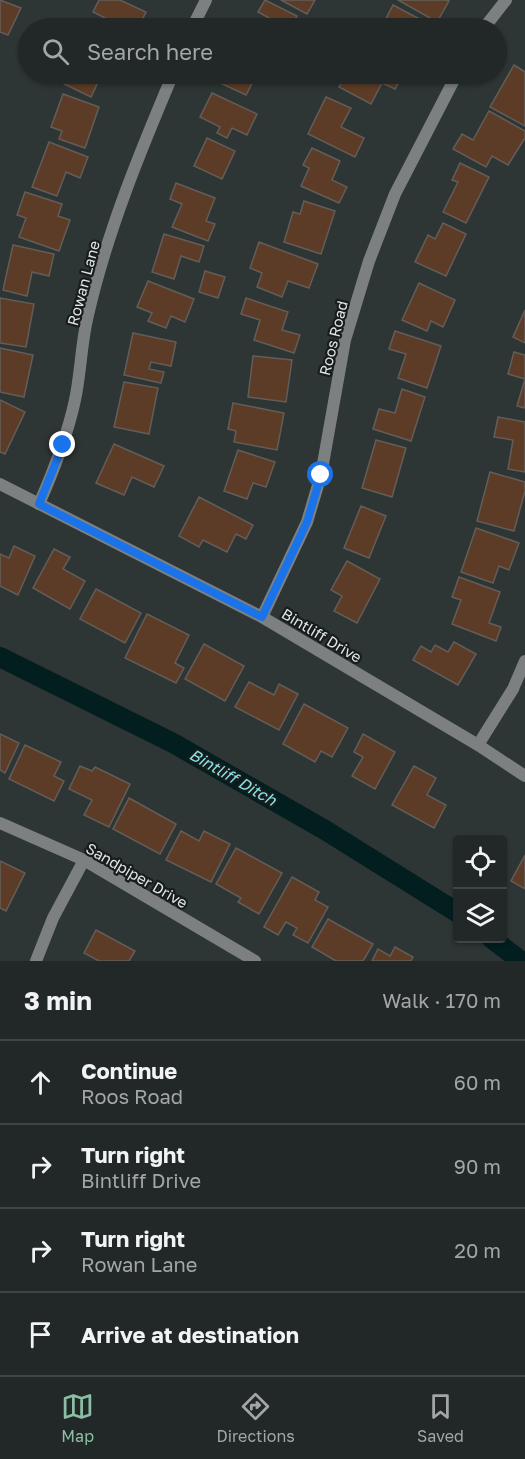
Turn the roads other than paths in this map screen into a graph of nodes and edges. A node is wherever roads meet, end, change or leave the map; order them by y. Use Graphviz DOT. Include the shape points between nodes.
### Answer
graph roads {
  1 [pos="206,0"];
  2 [pos="506,0"];
  3 [pos="197,18"];
  4 [pos="492,18"];
  5 [pos="169,84"];
  6 [pos="452,84"];
  7 [pos="0,484"];
  8 [pos="39,504"];
  9 [pos="262,617"];
  10 [pos="525,661"];
  11 [pos="478,745"];
  12 [pos="525,776"];
  13 [pos="0,823"];
  14 [pos="84,860"];
  15 [pos="36,961"];
  16 [pos="255,961"];
  1 -- 3 [label="street"];
  2 -- 4 [label="street"];
  5 -- 8 [label="street, Rowan Lane" via="138,157 103,261 87,316 75,399 63,445"];
  6 -- 9 [label="street, Roos Road" via="395,194 369,261 345,340 321,475 307,522"];
  7 -- 8 [label="street, Bintliff Drive"];
  8 -- 9 [label="street, Bintliff Drive"];
  9 -- 11 [label="street, Bintliff Drive"];
  10 -- 11 [label="street" via="513,689"];
  11 -- 12 [label="street, Bintliff Drive"];
  13 -- 14 [label="street, Sandpiper Drive"];
  14 -- 15 [label="street" via="53,918"];
  14 -- 16 [label="street, Sandpiper Drive"];
}
